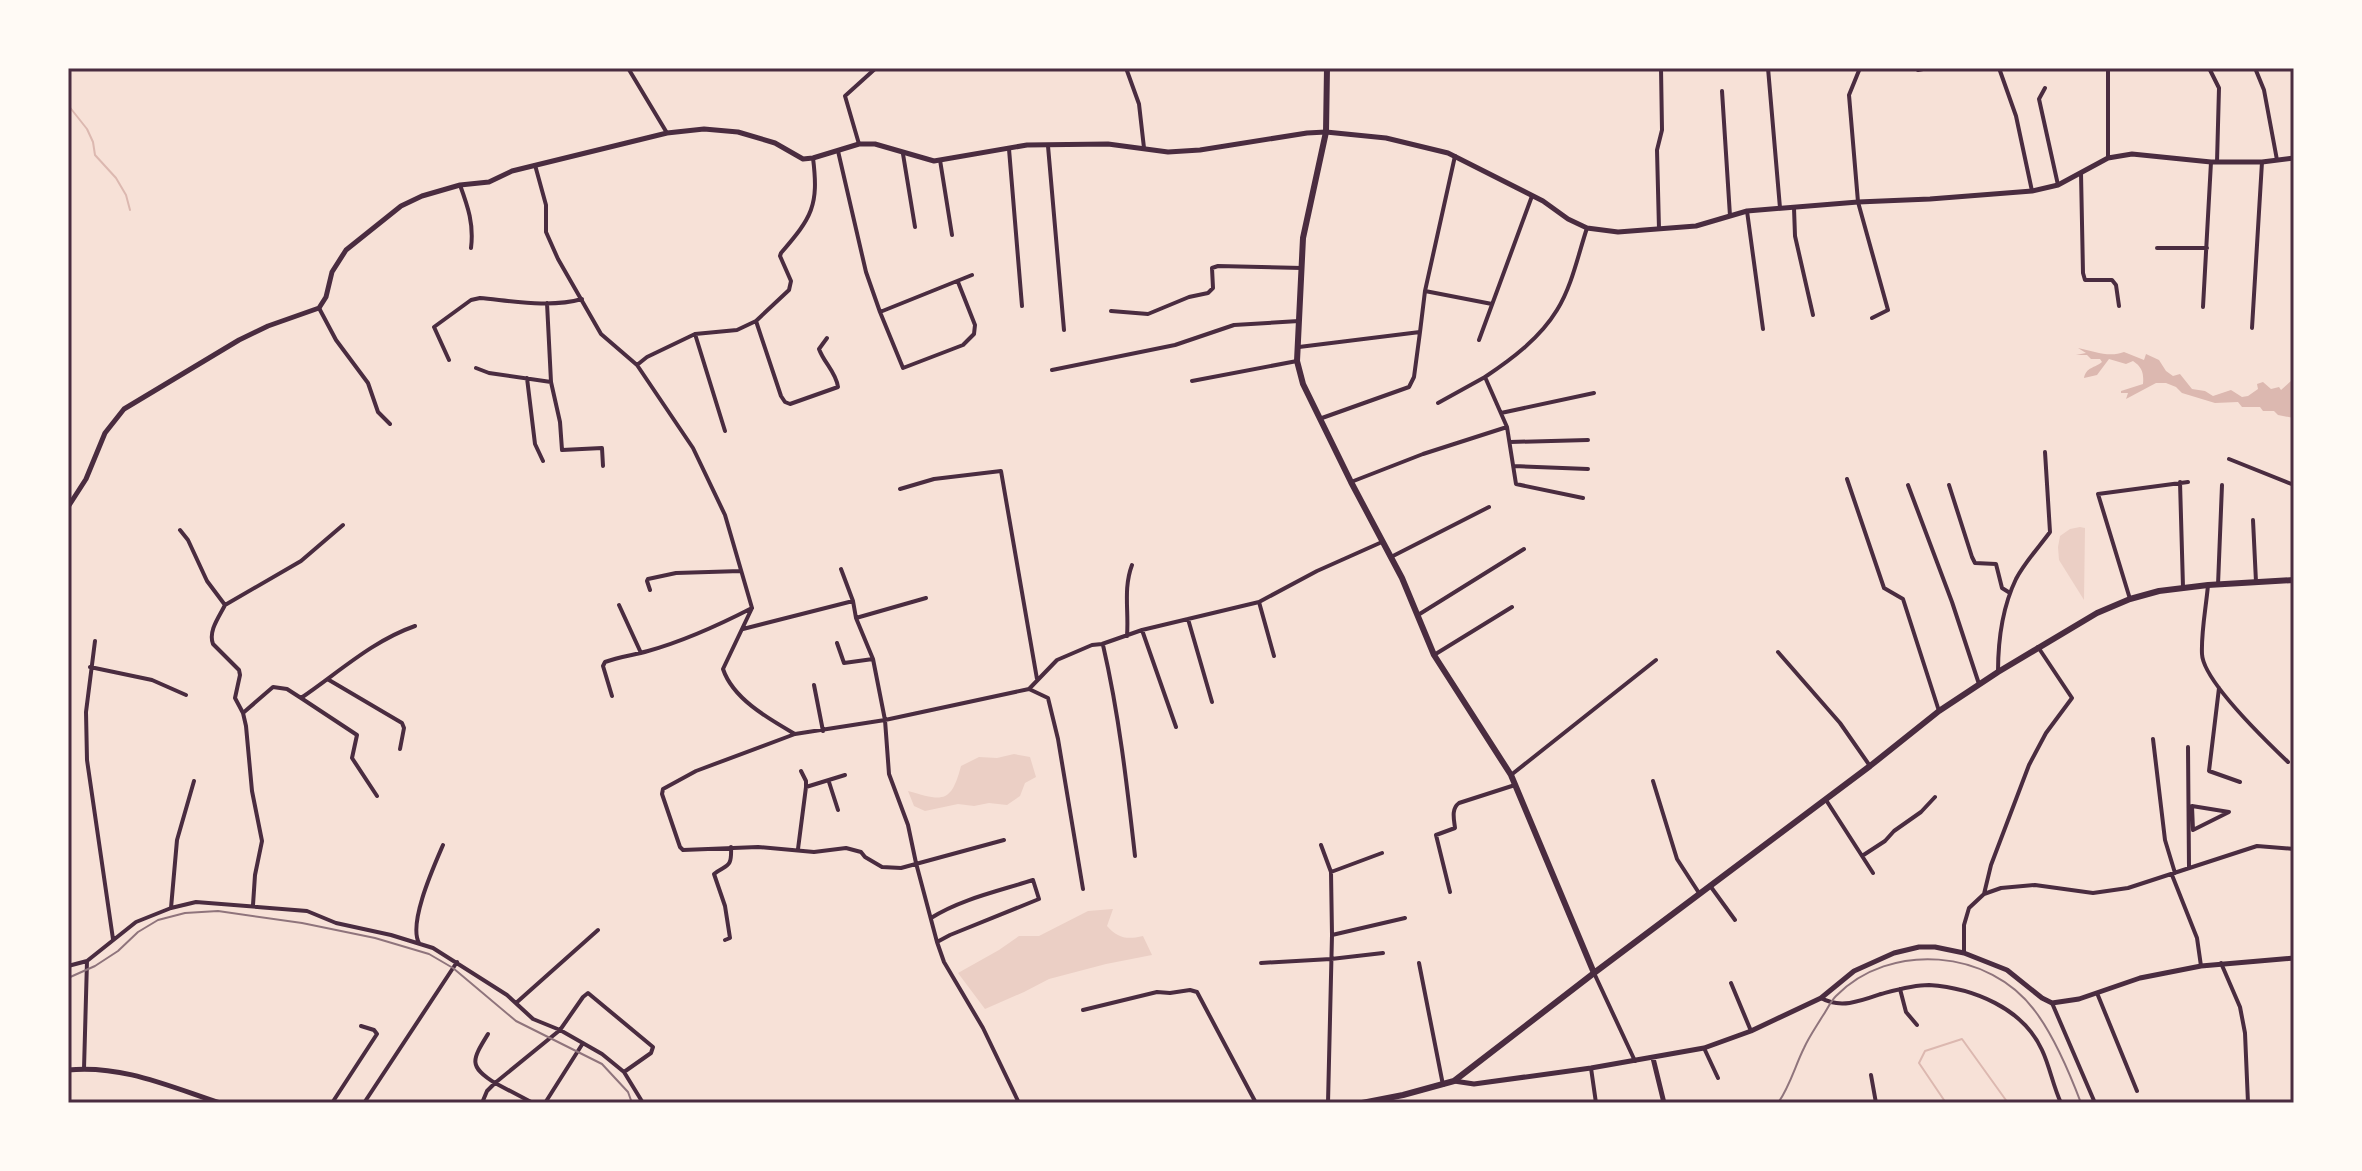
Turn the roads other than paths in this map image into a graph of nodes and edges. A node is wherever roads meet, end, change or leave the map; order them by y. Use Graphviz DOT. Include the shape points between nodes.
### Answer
graph roads {
  1 [pos="628,68"];
  2 [pos="876,68"];
  3 [pos="1126,68"];
  4 [pos="1327,68"];
  5 [pos="1661,68"];
  6 [pos="1768,68"];
  7 [pos="1860,68"];
  8 [pos="1928,68"];
  9 [pos="1999,68"];
  10 [pos="2108,68"];
  11 [pos="2209,68"];
  12 [pos="2255,68"];
  13 [pos="1918,70"];
  14 [pos="2045,88"];
  15 [pos="1722,91"];
  16 [pos="1326,132"];
  17 [pos="667,133"];
  18 [pos="859,144"];
  19 [pos="1048,145"];
  20 [pos="1009,148"];
  21 [pos="1144,148"];
  22 [pos="838,151"];
  23 [pos="903,154"];
  24 [pos="1455,156"];
  25 [pos="813,158"];
  26 [pos="2108,158"];
  27 [pos="2294,158"];
  28 [pos="940,160"];
  29 [pos="2277,160"];
  30 [pos="2214,162"];
  31 [pos="2262,162"];
  32 [pos="535,165"];
  33 [pos="2081,173"];
  34 [pos="460,185"];
  35 [pos="2058,185"];
  36 [pos="2032,191"];
  37 [pos="1532,196"];
  38 [pos="1858,202"];
  39 [pos="1780,208"];
  40 [pos="1794,208"];
  41 [pos="1747,211"];
  42 [pos="1730,217"];
  43 [pos="915,227"];
  44 [pos="1587,228"];
  45 [pos="1659,229"];
  46 [pos="952,235"];
  47 [pos="471,248"];
  48 [pos="2157,248"];
  49 [pos="2207,248"];
  50 [pos="1302,268"];
  51 [pos="972,275"];
  52 [pos="958,282"];
  53 [pos="1425,291"];
  54 [pos="582,298"];
  55 [pos="547,303"];
  56 [pos="1492,304"];
  57 [pos="1022,306"];
  58 [pos="2119,306"];
  59 [pos="2203,307"];
  60 [pos="319,308"];
  61 [pos="1111,311"];
  62 [pos="880,312"];
  63 [pos="1813,315"];
  64 [pos="1872,318"];
  65 [pos="756,321"];
  66 [pos="1299,321"];
  67 [pos="2252,328"];
  68 [pos="1763,329"];
  69 [pos="1064,330"];
  70 [pos="1420,332"];
  71 [pos="695,334"];
  72 [pos="827,338"];
  73 [pos="1479,340"];
  74 [pos="1298,347"];
  75 [pos="449,360"];
  76 [pos="1297,361"];
  77 [pos="637,365"];
  78 [pos="476,368"];
  79 [pos="1052,370"];
  80 [pos="1485,377"];
  81 [pos="527,378"];
  82 [pos="1192,381"];
  83 [pos="551,382"];
  84 [pos="1594,393"];
  85 [pos="1438,403"];
  86 [pos="1501,413"];
  87 [pos="1322,418"];
  88 [pos="390,424"];
  89 [pos="1507,427"];
  90 [pos="725,431"];
  91 [pos="1588,440"];
  92 [pos="1509,442"];
  93 [pos="2045,452"];
  94 [pos="2229,459"];
  95 [pos="543,461"];
  96 [pos="603,466"];
  97 [pos="1513,466"];
  98 [pos="1588,469"];
  99 [pos="1847,479"];
  100 [pos="1351,482"];
  101 [pos="2180,482"];
  102 [pos="2188,482"];
  103 [pos="1908,485"];
  104 [pos="1949,485"];
  105 [pos="2222,485"];
  106 [pos="2294,485"];
  107 [pos="900,489"];
  108 [pos="1583,498"];
  109 [pos="68,507"];
  110 [pos="1489,507"];
  111 [pos="2253,520"];
  112 [pos="343,525"];
  113 [pos="180,530"];
  114 [pos="1382,542"];
  115 [pos="1524,549"];
  116 [pos="1391,557"];
  117 [pos="1132,565"];
  118 [pos="841,569"];
  119 [pos="741,571"];
  120 [pos="2294,580"];
  121 [pos="2256,582"];
  122 [pos="2208,585"];
  123 [pos="2218,585"];
  124 [pos="2183,587"];
  125 [pos="650,590"];
  126 [pos="2010,594"];
  127 [pos="926,598"];
  128 [pos="2130,599"];
  129 [pos="853,601"];
  130 [pos="1259,602"];
  131 [pos="225,605"];
  132 [pos="619,605"];
  133 [pos="1512,607"];
  134 [pos="752,608"];
  135 [pos="1418,615"];
  136 [pos="856,618"];
  137 [pos="1188,619"];
  138 [pos="415,626"];
  139 [pos="743,629"];
  140 [pos="1142,630"];
  141 [pos="1127,636"];
  142 [pos="95,641"];
  143 [pos="837,643"];
  144 [pos="1102,644"];
  145 [pos="2038,647"];
  146 [pos="1778,652"];
  147 [pos="641,653"];
  148 [pos="1434,655"];
  149 [pos="1274,656"];
  150 [pos="873,659"];
  151 [pos="1656,660"];
  152 [pos="90,667"];
  153 [pos="1998,672"];
  154 [pos="1037,679"];
  155 [pos="329,680"];
  156 [pos="1979,684"];
  157 [pos="814,685"];
  158 [pos="2219,688"];
  159 [pos="1029,689"];
  160 [pos="186,695"];
  161 [pos="612,696"];
  162 [pos="301,698"];
  163 [pos="1212,702"];
  164 [pos="1939,711"];
  165 [pos="243,713"];
  166 [pos="885,720"];
  167 [pos="1176,727"];
  168 [pos="823,731"];
  169 [pos="795,734"];
  170 [pos="2153,739"];
  171 [pos="2188,747"];
  172 [pos="400,749"];
  173 [pos="2288,762"];
  174 [pos="1870,766"];
  175 [pos="801,771"];
  176 [pos="845,775"];
  177 [pos="1511,775"];
  178 [pos="194,781"];
  179 [pos="1653,781"];
  180 [pos="829,782"];
  181 [pos="2240,782"];
  182 [pos="1515,785"];
  183 [pos="806,787"];
  184 [pos="377,796"];
  185 [pos="1935,797"];
  186 [pos="1826,800"];
  187 [pos="838,810"];
  188 [pos="2193,830"];
  189 [pos="2188,836"];
  190 [pos="1004,840"];
  191 [pos="443,845"];
  192 [pos="1321,845"];
  193 [pos="731,847"];
  194 [pos="798,849"];
  195 [pos="2294,849"];
  196 [pos="1382,853"];
  197 [pos="1135,856"];
  198 [pos="1862,856"];
  199 [pos="916,863"];
  200 [pos="2189,868"];
  201 [pos="1331,872"];
  202 [pos="1873,873"];
  203 [pos="2173,874"];
  204 [pos="1711,887"];
  205 [pos="1083,889"];
  206 [pos="1450,892"];
  207 [pos="1984,894"];
  208 [pos="1700,895"];
  209 [pos="253,905"];
  210 [pos="171,908"];
  211 [pos="931,918"];
  212 [pos="1405,918"];
  213 [pos="1735,920"];
  214 [pos="598,930"];
  215 [pos="1332,935"];
  216 [pos="113,939"];
  217 [pos="725,940"];
  218 [pos="937,942"];
  219 [pos="419,943"];
  220 [pos="1383,953"];
  221 [pos="1964,953"];
  222 [pos="2294,958"];
  223 [pos="1331,959"];
  224 [pos="87,961"];
  225 [pos="457,962"];
  226 [pos="1261,963"];
  227 [pos="1419,963"];
  228 [pos="2221,963"];
  229 [pos="68,966"];
  230 [pos="2201,966"];
  231 [pos="1594,973"];
  232 [pos="1731,983"];
  233 [pos="1900,989"];
  234 [pos="2097,993"];
  235 [pos="1821,998"];
  236 [pos="515,1003"];
  237 [pos="2052,1003"];
  238 [pos="1083,1010"];
  239 [pos="1917,1025"];
  240 [pos="361,1026"];
  241 [pos="560,1030"];
  242 [pos="1751,1031"];
  243 [pos="488,1034"];
  244 [pos="583,1043"];
  245 [pos="1704,1048"];
  246 [pos="1653,1058"];
  247 [pos="1635,1061"];
  248 [pos="1591,1068"];
  249 [pos="84,1069"];
  250 [pos="68,1070"];
  251 [pos="624,1072"];
  252 [pos="1871,1075"];
  253 [pos="1718,1078"];
  254 [pos="1454,1081"];
  255 [pos="495,1083"];
  256 [pos="1443,1085"];
  257 [pos="2137,1091"];
  258 [pos="220,1103"];
  259 [pos="332,1103"];
  260 [pos="364,1103"];
  261 [pos="482,1103"];
  262 [pos="533,1103"];
  263 [pos="545,1103"];
  264 [pos="643,1103"];
  265 [pos="1019,1103"];
  266 [pos="1256,1103"];
  267 [pos="1328,1103"];
  268 [pos="1362,1103"];
  269 [pos="1596,1103"];
  270 [pos="1664,1103"];
  271 [pos="1876,1103"];
  272 [pos="2061,1103"];
  273 [pos="2095,1103"];
  274 [pos="2248,1103"];
  1 -- 17 [label="street"];
  2 -- 18 [label="street" via="845,96"];
  3 -- 21 [label="street" via="1139,104"];
  4 -- 16 [label="main road"];
  5 -- 45 [label="street"];
  6 -- 39 [label="street"];
  7 -- 38 [label="street" via="1849,95"];
  8 -- 13 [label="street"];
  9 -- 36 [label="street"];
  10 -- 26 [label="street"];
  11 -- 30 [label="street" via="2219,88"];
  12 -- 29 [label="street"];
  14 -- 35 [label="street" via="2039,99"];
  15 -- 42 [label="street"];
  16 -- 21 [label="street" via="1200,150"];
  16 -- 24 [label="street" via="1386,138"];
  16 -- 50 [label="main road" via="1303,238"];
  17 -- 25 [label="street" via="738,132 775,143 803,159"];
  17 -- 32 [label="street"];
  18 -- 22 [label="street"];
  18 -- 23 [label="street"];
  19 -- 20 [label="street"];
  19 -- 21 [label="street"];
  19 -- 69 [label="street"];
  20 -- 28 [label="street"];
  20 -- 57 [label="street"];
  22 -- 25 [label="street"];
  22 -- 62 [label="street"];
  23 -- 28 [label="street"];
  23 -- 43 [label="street"];
  24 -- 37 [label="street"];
  24 -- 53 [label="street"];
  25 -- 65 [label="street" via="816,197 802,229 780,256 791,281 789,290"];
  26 -- 30 [label="street" via="2132,154"];
  26 -- 33 [label="street"];
  27 -- 29 [label="street"];
  28 -- 46 [label="street"];
  29 -- 31 [label="street"];
  30 -- 31 [label="street"];
  30 -- 49 [label="street"];
  31 -- 67 [label="street"];
  32 -- 34 [label="street" via="489,182"];
  32 -- 54 [label="street" via="546,205 546,232"];
  33 -- 35 [label="street"];
  33 -- 58 [label="street" via="2085,280 2112,280"];
  34 -- 47 [label="street" via="472,219"];
  34 -- 60 [label="street" via="401,206 346,250 334,266"];
  35 -- 36 [label="street"];
  36 -- 38 [label="street"];
  37 -- 44 [label="street"];
  37 -- 56 [label="street"];
  38 -- 40 [label="street"];
  38 -- 64 [label="street" via="1888,310"];
  39 -- 40 [label="street"];
  39 -- 41 [label="street"];
  40 -- 63 [label="street"];
  41 -- 42 [label="street"];
  41 -- 68 [label="street"];
  42 -- 45 [label="street"];
  44 -- 45 [label="street"];
  44 -- 80 [label="street" via="1557,310 1513,359"];
  48 -- 49 [label="street"];
  49 -- 59 [label="street"];
  50 -- 61 [label="street" via="1218,266 1212,268 1213,288 1208,293 1148,314"];
  50 -- 66 [label="main road"];
  51 -- 52 [label="street"];
  52 -- 62 [label="street"];
  52 -- 62 [label="street" via="975,325 963,345 903,368"];
  53 -- 56 [label="street"];
  53 -- 70 [label="street"];
  54 -- 55 [label="street"];
  54 -- 77 [label="street" via="601,334"];
  55 -- 75 [label="street" via="471,300 434,327"];
  55 -- 83 [label="street"];
  56 -- 73 [label="street"];
  60 -- 88 [label="street"];
  60 -- 109 [label="street" via="239,340 124,409 105,433"];
  65 -- 71 [label="street" via="737,330"];
  65 -- 72 [label="street" via="781,396 790,404 838,387 819,349"];
  66 -- 74 [label="main road"];
  66 -- 79 [label="street" via="1234,325 1175,345"];
  70 -- 74 [label="street"];
  70 -- 87 [label="street" via="1409,387"];
  71 -- 77 [label="street"];
  71 -- 90 [label="street"];
  74 -- 76 [label="main road"];
  76 -- 82 [label="street"];
  76 -- 87 [label="main road"];
  77 -- 119 [label="street" via="693,448 725,515"];
  78 -- 81 [label="street"];
  80 -- 85 [label="street"];
  80 -- 86 [label="street"];
  81 -- 83 [label="street"];
  81 -- 95 [label="street" via="535,444"];
  83 -- 96 [label="street" via="562,450 602,448"];
  84 -- 86 [label="street"];
  86 -- 89 [label="street"];
  87 -- 100 [label="main road"];
  89 -- 92 [label="street"];
  89 -- 100 [label="street"];
  91 -- 92 [label="street"];
  92 -- 97 [label="street"];
  93 -- 126 [label="street" via="2050,532"];
  94 -- 106 [label="street"];
  97 -- 98 [label="street"];
  97 -- 108 [label="street" via="1516,484"];
  99 -- 164 [label="street" via="1884,588 1903,599"];
  100 -- 114 [label="main road"];
  101 -- 102 [label="street"];
  101 -- 124 [label="street"];
  101 -- 128 [label="street" via="2098,494"];
  103 -- 156 [label="street"];
  104 -- 126 [label="street" via="1975,563 1996,564 2002,588"];
  105 -- 123 [label="street"];
  107 -- 154 [label="street" via="1001,471"];
  110 -- 116 [label="street"];
  111 -- 121 [label="street"];
  112 -- 131 [label="street" via="301,561"];
  113 -- 131 [label="street"];
  114 -- 116 [label="main road"];
  114 -- 130 [label="street"];
  115 -- 135 [label="street"];
  116 -- 135 [label="main road"];
  117 -- 141 [label="street" via="1125,599"];
  118 -- 129 [label="street"];
  119 -- 125 [label="street" via="676,573 648,579"];
  119 -- 134 [label="street"];
  120 -- 121 [label="main road"];
  121 -- 123 [label="main road"];
  122 -- 123 [label="main road"];
  122 -- 124 [label="main road"];
  122 -- 158 [label="street" via="2202,658"];
  124 -- 128 [label="main road"];
  126 -- 153 [label="street" via="1998,644"];
  127 -- 136 [label="street"];
  128 -- 145 [label="main road"];
  129 -- 136 [label="street"];
  129 -- 139 [label="street"];
  130 -- 137 [label="street"];
  130 -- 149 [label="street"];
  131 -- 165 [label="street" via="211,638 239,670 235,698"];
  132 -- 147 [label="street"];
  133 -- 148 [label="street"];
  134 -- 139 [label="street"];
  134 -- 147 [label="street"];
  135 -- 148 [label="main road"];
  136 -- 150 [label="street"];
  137 -- 140 [label="street"];
  137 -- 163 [label="street"];
  138 -- 155 [label="street" via="378,642"];
  139 -- 169 [label="street" via="723,669 727,680"];
  140 -- 141 [label="street"];
  140 -- 167 [label="street"];
  141 -- 144 [label="street"];
  142 -- 152 [label="street"];
  143 -- 150 [label="street" via="844,663"];
  144 -- 154 [label="street" via="1057,660"];
  144 -- 197 [label="street"];
  145 -- 153 [label="main road"];
  145 -- 207 [label="street" via="2072,698 2029,765"];
  146 -- 174 [label="street"];
  147 -- 161 [label="street" via="605,662"];
  148 -- 177 [label="main road"];
  150 -- 166 [label="street"];
  151 -- 177 [label="street"];
  152 -- 160 [label="street" via="152,680"];
  152 -- 216 [label="street" via="87,760"];
  153 -- 156 [label="main road"];
  154 -- 159 [label="street"];
  155 -- 162 [label="street"];
  155 -- 172 [label="street" via="402,723"];
  156 -- 164 [label="main road"];
  157 -- 168 [label="street"];
  158 -- 173 [label="street"];
  158 -- 181 [label="street" via="2209,771"];
  159 -- 166 [label="street"];
  159 -- 205 [label="street" via="1048,698"];
  162 -- 165 [label="street" via="273,687"];
  162 -- 184 [label="street" via="357,735 352,758"];
  164 -- 174 [label="main road"];
  165 -- 209 [label="street" via="262,841"];
  166 -- 168 [label="street"];
  166 -- 199 [label="street" via="889,774"];
  168 -- 169 [label="street"];
  169 -- 193 [label="street" via="696,771 662,791 683,850"];
  170 -- 203 [label="street"];
  171 -- 189 [label="street"];
  174 -- 186 [label="main road"];
  175 -- 183 [label="street"];
  176 -- 180 [label="street"];
  177 -- 182 [label="main road"];
  178 -- 210 [label="street" via="177,840"];
  179 -- 208 [label="street" via="1677,859"];
  180 -- 183 [label="street"];
  180 -- 187 [label="street"];
  182 -- 206 [label="street" via="1459,803 1455,828 1436,835"];
  182 -- 231 [label="main road"];
  183 -- 194 [label="street"];
  185 -- 198 [label="street"];
  186 -- 198 [label="street"];
  186 -- 204 [label="main road"];
  188 -- 188 [label="street" via="2205,824 2229,812 2192,806"];
  188 -- 189 [label="street"];
  189 -- 200 [label="street"];
  190 -- 199 [label="street"];
  191 -- 219 [label="street" via="422,896 415,937"];
  192 -- 201 [label="street"];
  193 -- 194 [label="street"];
  193 -- 217 [label="street" via="728,866 714,874 725,906 730,938"];
  194 -- 199 [label="street" via="846,848 882,867"];
  195 -- 200 [label="street" via="2257,846"];
  196 -- 201 [label="street"];
  198 -- 202 [label="street"];
  199 -- 211 [label="street"];
  200 -- 203 [label="street"];
  201 -- 215 [label="street"];
  203 -- 207 [label="street" via="2093,893 2035,885"];
  203 -- 230 [label="street" via="2197,938"];
  204 -- 208 [label="main road"];
  204 -- 213 [label="street"];
  207 -- 221 [label="street" via="1969,908"];
  208 -- 231 [label="main road"];
  209 -- 210 [label="street" via="196,902"];
  209 -- 219 [label="street" via="307,911"];
  210 -- 216 [label="street" via="136,922"];
  211 -- 218 [label="street"];
  211 -- 218 [label="street" via="1033,880 1039,899"];
  212 -- 215 [label="street"];
  214 -- 236 [label="street"];
  215 -- 223 [label="street"];
  216 -- 224 [label="street"];
  218 -- 265 [label="street"];
  219 -- 225 [label="street"];
  220 -- 223 [label="street"];
  221 -- 235 [label="street" via="1919,947 1894,953 1854,971"];
  221 -- 237 [label="street" via="2007,970"];
  222 -- 228 [label="street"];
  223 -- 226 [label="street"];
  223 -- 267 [label="street"];
  224 -- 229 [label="street"];
  224 -- 249 [label="street"];
  225 -- 236 [label="street"];
  225 -- 260 [label="street"];
  227 -- 256 [label="street"];
  228 -- 230 [label="street"];
  228 -- 274 [label="street" via="2240,1007"];
  230 -- 234 [label="street"];
  231 -- 247 [label="street"];
  231 -- 254 [label="main road"];
  232 -- 242 [label="street"];
  233 -- 235 [label="street" via="1853,1003"];
  233 -- 239 [label="street" via="1906,1012"];
  233 -- 272 [label="street" via="1928,985 1976,993 2009,1011 2042,1050"];
  234 -- 237 [label="street"];
  234 -- 257 [label="street"];
  235 -- 242 [label="street"];
  236 -- 241 [label="street" via="533,1019"];
  237 -- 273 [label="street"];
  238 -- 266 [label="street" via="1157,992 1197,992"];
  240 -- 259 [label="street" via="377,1034"];
  241 -- 244 [label="street"];
  241 -- 251 [label="street" via="588,993 653,1047"];
  241 -- 255 [label="street"];
  242 -- 245 [label="street"];
  243 -- 255 [label="street" via="475,1062 478,1072"];
  244 -- 251 [label="street"];
  244 -- 263 [label="street"];
  245 -- 246 [label="street"];
  245 -- 253 [label="street"];
  246 -- 247 [label="street"];
  246 -- 270 [label="street"];
  247 -- 248 [label="street"];
  248 -- 254 [label="street" via="1474,1084"];
  248 -- 269 [label="street"];
  249 -- 250 [label="street"];
  249 -- 258 [label="street" via="140,1076"];
  251 -- 264 [label="street"];
  252 -- 271 [label="street"];
  254 -- 256 [label="main road"];
  255 -- 261 [label="street"];
  255 -- 262 [label="street"];
  256 -- 268 [label="main road"];
}
